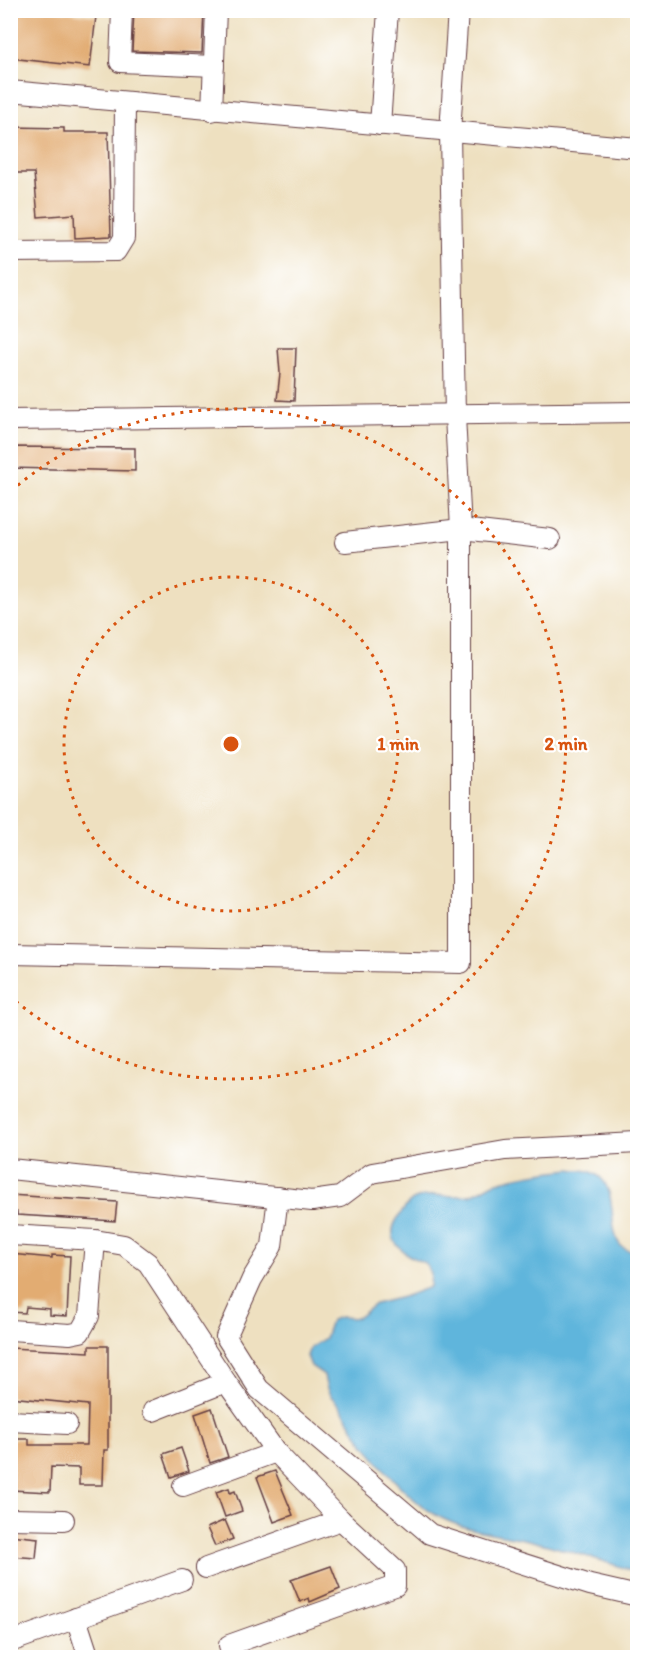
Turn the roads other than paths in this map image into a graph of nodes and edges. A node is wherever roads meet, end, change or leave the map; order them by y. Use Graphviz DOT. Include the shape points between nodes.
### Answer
graph roads {
  1 [pos="122,10"];
  2 [pos="216,10"];
  3 [pos="388,10"];
  4 [pos="459,10"];
  5 [pos="214,66"];
  6 [pos="10,92"];
  7 [pos="125,103"];
  8 [pos="212,111"];
  9 [pos="380,125"];
  10 [pos="450,132"];
  11 [pos="638,148"];
  12 [pos="10,252"];
  13 [pos="638,412"];
  14 [pos="455,416"];
  15 [pos="10,420"];
  16 [pos="461,529"];
  17 [pos="550,539"];
  18 [pos="345,542"];
  19 [pos="10,954"];
  20 [pos="638,1143"];
  21 [pos="10,1169"];
  22 [pos="278,1197"];
  23 [pos="10,1235"];
  24 [pos="94,1240"];
  25 [pos="10,1330"];
  26 [pos="226,1382"];
  27 [pos="153,1411"];
  28 [pos="10,1422"];
  29 [pos="67,1425"];
  30 [pos="276,1452"];
  31 [pos="183,1486"];
  32 [pos="10,1519"];
  33 [pos="64,1520"];
  34 [pos="341,1520"];
  35 [pos="206,1568"];
  36 [pos="182,1580"];
  37 [pos="638,1596"];
  38 [pos="76,1618"];
  39 [pos="10,1642"];
  40 [pos="89,1658"];
  41 [pos="233,1658"];
  1 -- 5 [label="street" via="120,62"];
  2 -- 5 [label="street"];
  3 -- 9 [label="street"];
  4 -- 10 [label="street"];
  5 -- 8 [label="street"];
  6 -- 7 [label="street"];
  7 -- 8 [label="street"];
  7 -- 12 [label="street" via="124,238 116,251"];
  8 -- 9 [label="street"];
  9 -- 10 [label="street"];
  10 -- 11 [label="street"];
  10 -- 14 [label="street"];
  13 -- 14 [label="street"];
  14 -- 15 [label="street"];
  14 -- 16 [label="street"];
  16 -- 17 [label="street"];
  16 -- 18 [label="street"];
  16 -- 19 [label="street" via="461,963"];
  20 -- 22 [label="street" via="505,1150 372,1173 340,1197 312,1201"];
  21 -- 22 [label="street"];
  22 -- 37 [label="street" via="272,1246 226,1336 259,1389 430,1534 590,1585"];
  23 -- 24 [label="street"];
  24 -- 25 [label="street" via="88,1316 80,1332"];
  24 -- 26 [label="street" via="124,1245 148,1263"];
  26 -- 27 [label="street"];
  26 -- 30 [label="street"];
  28 -- 29 [label="street"];
  30 -- 31 [label="street"];
  30 -- 34 [label="street"];
  32 -- 33 [label="street"];
  34 -- 35 [label="street"];
  34 -- 41 [label="street" via="395,1570 395,1586 229,1645"];
  36 -- 38 [label="street"];
  38 -- 39 [label="street"];
  38 -- 40 [label="street"];
}
